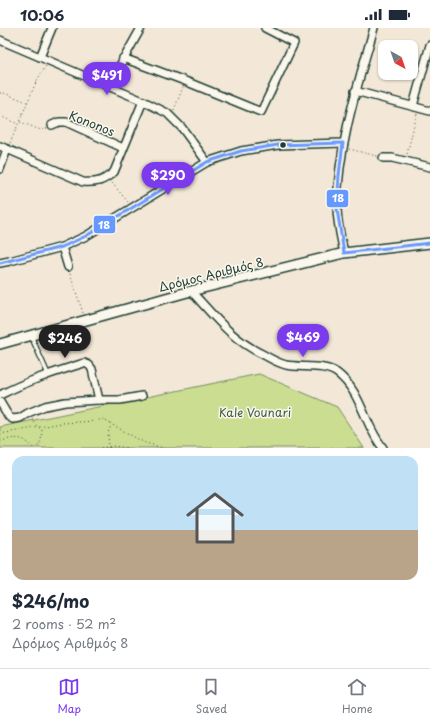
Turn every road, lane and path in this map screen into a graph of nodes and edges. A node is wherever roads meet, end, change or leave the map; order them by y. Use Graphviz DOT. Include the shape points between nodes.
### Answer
graph roads {
  1 [pos="52,28"];
  2 [pos="141,28"];
  3 [pos="265,28"];
  4 [pos="374,28"];
  5 [pos="0,40"];
  6 [pos="430,45"];
  7 [pos="40,57"];
  8 [pos="123,58"];
  9 [pos="49,61"];
  10 [pos="185,81"];
  11 [pos="108,87"];
  12 [pos="355,91"];
  13 [pos="0,92"];
  14 [pos="143,101"];
  15 [pos="28,102"];
  16 [pos="416,107"];
  17 [pos="430,111"];
  18 [pos="0,116"];
  19 [pos="171,118"];
  20 [pos="20,121"];
  21 [pos="18,124"];
  22 [pos="52,125"];
  23 [pos="343,145"];
  24 [pos="0,146"];
  25 [pos="124,148"];
  26 [pos="7,149"];
  27 [pos="383,158"];
  28 [pos="405,161"];
  29 [pos="207,162"];
  30 [pos="430,167"];
  31 [pos="0,169"];
  32 [pos="108,177"];
  33 [pos="132,207"];
  34 [pos="430,243"];
  35 [pos="62,247"];
  36 [pos="344,253"];
  37 [pos="0,263"];
  38 [pos="68,267"];
  39 [pos="191,291"];
  40 [pos="85,320"];
  41 [pos="31,335"];
  42 [pos="0,344"];
  43 [pos="48,374"];
  44 [pos="0,395"];
  45 [pos="142,396"];
  46 [pos="99,400"];
  47 [pos="0,402"];
  48 [pos="28,413"];
  49 [pos="111,425"];
  50 [pos="38,426"];
  51 [pos="0,434"];
  52 [pos="0,441"];
  53 [pos="109,447"];
  54 [pos="33,448"];
  55 [pos="37,448"];
  56 [pos="101,448"];
  57 [pos="129,448"];
  58 [pos="164,448"];
  59 [pos="382,448"];
  1 -- 7 [label="street"];
  2 -- 8 [label="street"];
  3 -- 10 [label="street" via="294,43 261,112"];
  4 -- 12 [label="street"];
  5 -- 7 [label="street"];
  6 -- 16 [label="street"];
  7 -- 9 [label="street"];
  8 -- 10 [label="street"];
  8 -- 11 [label="street"];
  9 -- 11 [label="street"];
  9 -- 15 [label="path" via="37,80"];
  10 -- 19 [label="path"];
  11 -- 14 [label="street"];
  12 -- 16 [label="street"];
  12 -- 23 [label="street"];
  13 -- 15 [label="path"];
  14 -- 19 [label="street" via="167,113"];
  14 -- 25 [label="street"];
  15 -- 20 [label="path"];
  16 -- 17 [label="street"];
  16 -- 28 [label="path"];
  18 -- 21 [label="path"];
  19 -- 29 [label="street" via="182,128"];
  20 -- 21 [label="path"];
  20 -- 22 [label="path" via="41,130"];
  21 -- 26 [label="path"];
  22 -- 25 [label="street, Kononos" via="66,122"];
  23 -- 27 [label="path"];
  23 -- 29 [label="street" via="278,145 241,151"];
  23 -- 36 [label="street" via="337,209"];
  24 -- 26 [label="street"];
  25 -- 32 [label="street" via="114,172"];
  26 -- 31 [label="street"];
  26 -- 32 [label="street" via="83,182 94,183"];
  27 -- 28 [label="street"];
  28 -- 30 [label="street"];
  29 -- 33 [label="street"];
  32 -- 33 [label="path"];
  33 -- 35 [label="street" via="86,236"];
  34 -- 36 [label="street, Δρόμος Αριθμός 8"];
  35 -- 37 [label="street"];
  35 -- 38 [label="street"];
  36 -- 39 [label="street, Δρόμος Αριθμός 8"];
  38 -- 40 [label="path"];
  39 -- 40 [label="street, Δρόμος Αριθμός 8"];
  39 -- 59 [label="street" via="234,337 245,345 276,362 328,369 343,378 354,390"];
  40 -- 41 [label="street, Δρόμος Αριθμός 8"];
  41 -- 42 [label="street, Δρόμος Αριθμός 8"];
  41 -- 43 [label="lane"];
  43 -- 44 [label="street"];
  43 -- 46 [label="street" via="84,363 89,365 95,376"];
  45 -- 46 [label="street"];
  46 -- 48 [label="street" via="52,405"];
  47 -- 48 [label="street" via="13,419"];
  48 -- 50 [label="path"];
  49 -- 50 [label="path" via="102,419"];
  49 -- 53 [label="path" via="108,433"];
  49 -- 58 [label="path" via="145,443"];
  50 -- 51 [label="path"];
  50 -- 55 [label="path" via="42,430"];
  52 -- 54 [label="path" via="20,438"];
  53 -- 56 [label="path"];
  53 -- 57 [label="path"];
}
